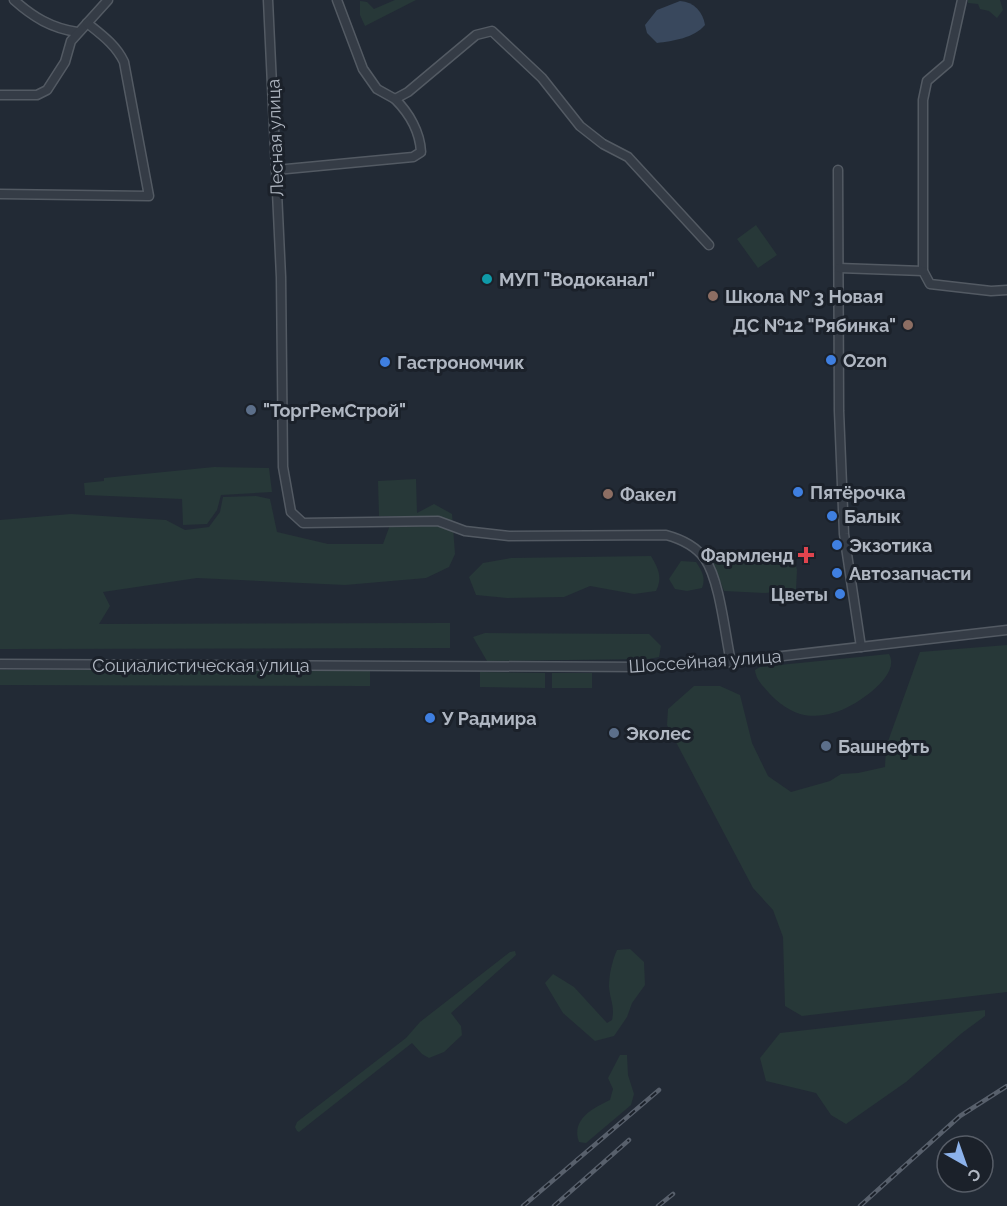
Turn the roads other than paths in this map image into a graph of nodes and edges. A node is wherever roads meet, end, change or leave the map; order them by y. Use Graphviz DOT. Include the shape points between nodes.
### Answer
graph roads {
  1 [pos="14,0"];
  2 [pos="108,0"];
  3 [pos="267,0"];
  4 [pos="337,0"];
  5 [pos="962,0"];
  6 [pos="87,24"];
  7 [pos="77,32"];
  8 [pos="0,95"];
  9 [pos="395,99"];
  10 [pos="276,170"];
  11 [pos="838,170"];
  12 [pos="0,194"];
  13 [pos="709,244"];
  14 [pos="839,268"];
  15 [pos="923,271"];
  16 [pos="1007,290"];
  17 [pos="1007,630"];
  18 [pos="861,647"];
  19 [pos="731,662"];
  20 [pos="0,664"];
  21 [pos="401,665"];
  1 -- 7 [label="street" via="43,22"];
  2 -- 6 [label="street"];
  3 -- 10 [label="street, Лесная улица"];
  4 -- 9 [label="street" via="363,69 377,89"];
  5 -- 15 [label="street" via="948,63 927,81 923,100"];
  6 -- 7 [label="street"];
  6 -- 12 [label="street" via="112,43 124,62 149,196"];
  7 -- 8 [label="street" via="60,72 44,93"];
  9 -- 10 [label="street" via="406,111 420,141 421,152 413,157"];
  9 -- 13 [label="street" via="476,35 492,31 542,78 580,126 628,157"];
  10 -- 19 [label="street, Лесная улица" via="283,467 291,512 303,523 438,521 465,531 509,536 666,535 686,541 705,559 714,581"];
  11 -- 14 [label="street"];
  14 -- 15 [label="street"];
  14 -- 18 [label="street" via="844,534"];
  15 -- 16 [label="street" via="930,284"];
  17 -- 18 [label="street, Шоссейная улица"];
  18 -- 19 [label="street, Шоссейная улица"];
  19 -- 21 [label="street, Шоссейная улица" via="644,667"];
  20 -- 21 [label="street, Социалистическая улица"];
}
